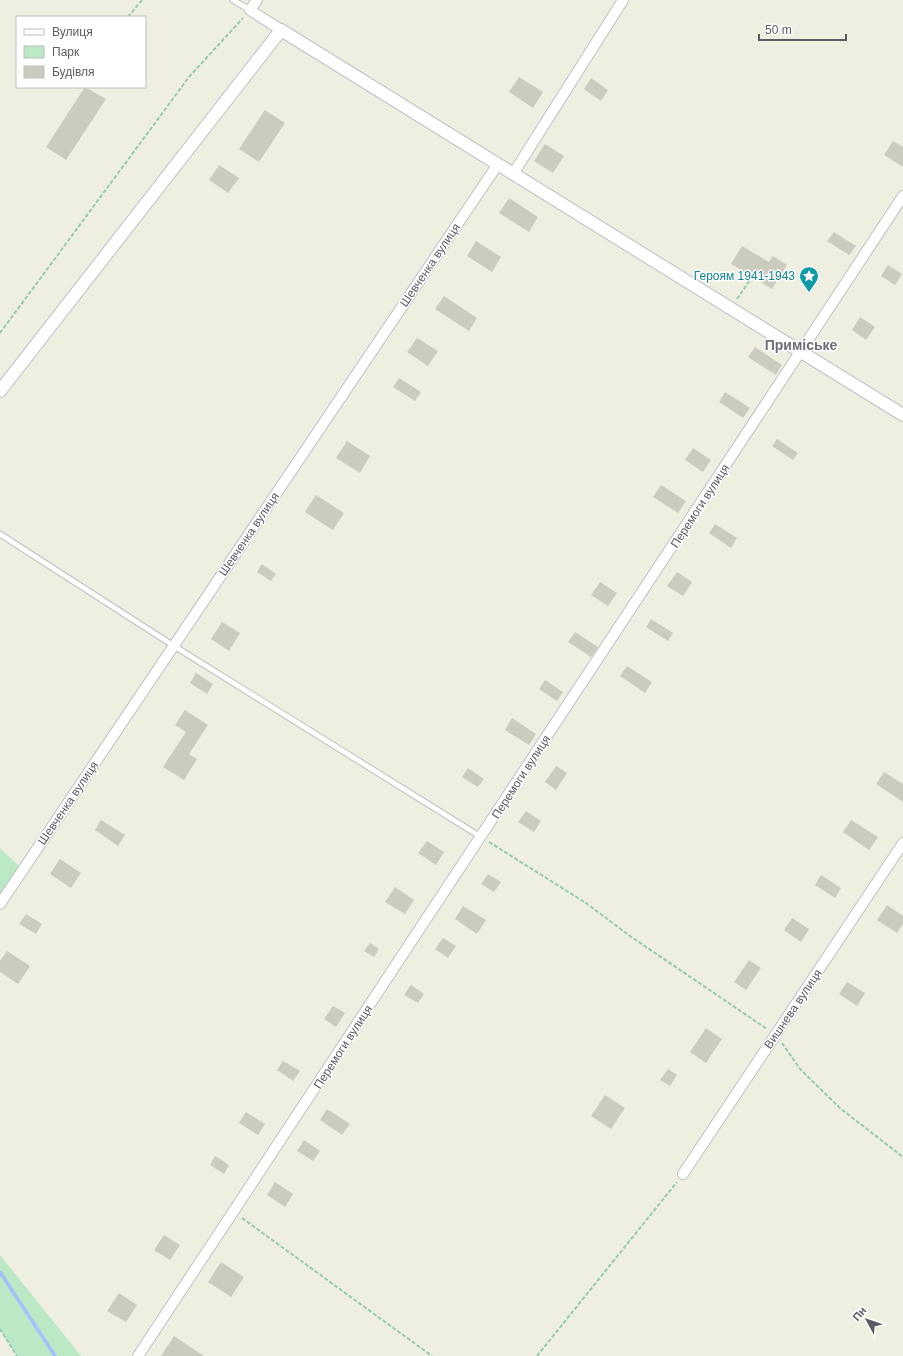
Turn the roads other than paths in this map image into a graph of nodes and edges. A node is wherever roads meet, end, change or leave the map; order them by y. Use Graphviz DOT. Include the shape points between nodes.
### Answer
graph roads {
  1 [pos="233,0"];
  2 [pos="257,0"];
  3 [pos="623,0"];
  4 [pos="250,10"];
  5 [pos="281,30"];
  6 [pos="498,164"];
  7 [pos="514,174"];
  8 [pos="903,196"];
  9 [pos="802,352"];
  10 [pos="0,391"];
  11 [pos="903,415"];
  12 [pos="0,534"];
  13 [pos="174,646"];
  14 [pos="481,837"];
  15 [pos="903,844"];
  16 [pos="0,904"];
  17 [pos="683,1174"];
  18 [pos="138,1356"];
  1 -- 4 [label="lane"];
  2 -- 4 [label="street"];
  3 -- 7 [label="street"];
  4 -- 5 [label="street"];
  5 -- 6 [label="street"];
  5 -- 10 [label="street"];
  6 -- 7 [label="street"];
  6 -- 13 [label="street, Шевченка вулиця"];
  7 -- 9 [label="street"];
  8 -- 9 [label="street, Перемоги вулиця"];
  9 -- 11 [label="street"];
  9 -- 14 [label="street, Перемоги вулиця"];
  12 -- 13 [label="lane"];
  13 -- 14 [label="lane"];
  13 -- 16 [label="street, Шевченка вулиця"];
  14 -- 18 [label="street, Перемоги вулиця"];
  15 -- 17 [label="street, Вишнева вулиця"];
}
